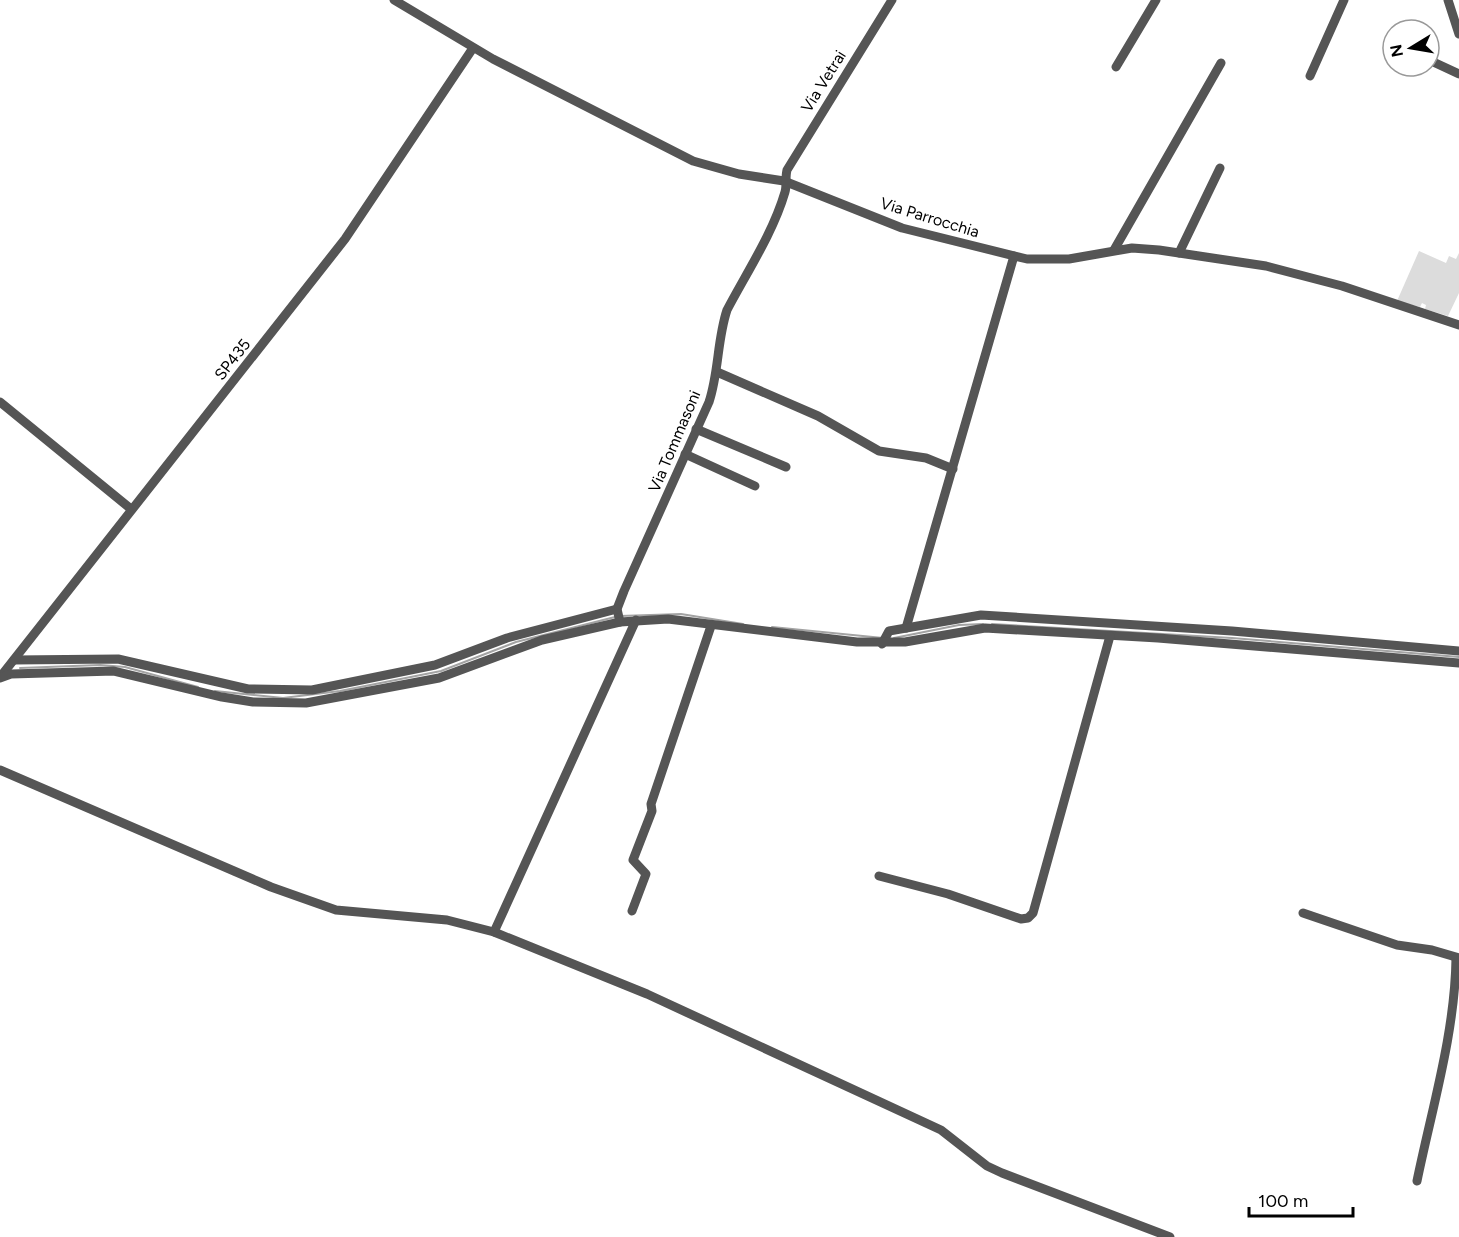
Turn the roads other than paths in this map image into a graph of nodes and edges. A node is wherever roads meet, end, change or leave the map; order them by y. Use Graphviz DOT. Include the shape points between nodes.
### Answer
graph roads {
  1 [pos="394,0"];
  2 [pos="892,0"];
  3 [pos="1156,0"];
  4 [pos="1344,0"];
  5 [pos="1448,0"];
  6 [pos="1459,34"];
  7 [pos="472,48"];
  8 [pos="1221,63"];
  9 [pos="1441,66"];
  10 [pos="1116,67"];
  11 [pos="1459,74"];
  12 [pos="1310,76"];
  13 [pos="1220,168"];
  14 [pos="784,181"];
  15 [pos="1114,250"];
  16 [pos="1179,253"];
  17 [pos="1014,256"];
  18 [pos="1459,325"];
  19 [pos="717,372"];
  20 [pos="0,402"];
  21 [pos="696,429"];
  22 [pos="685,454"];
  23 [pos="786,467"];
  24 [pos="953,469"];
  25 [pos="754,486"];
  26 [pos="131,509"];
  27 [pos="619,615"];
  28 [pos="636,621"];
  29 [pos="711,626"];
  30 [pos="906,628"];
  31 [pos="1110,636"];
  32 [pos="884,640"];
  33 [pos="1459,651"];
  34 [pos="14,660"];
  35 [pos="1459,663"];
  36 [pos="1,677"];
  37 [pos="323,695"];
  38 [pos="0,770"];
  39 [pos="879,876"];
  40 [pos="632,911"];
  41 [pos="1303,913"];
  42 [pos="494,932"];
  43 [pos="1457,958"];
  44 [pos="1417,1181"];
  45 [pos="1170,1237"];
  1 -- 7 [label="street, Via Parrocchia"];
  2 -- 14 [label="street, Via Vetrai" via="809,133"];
  3 -- 10 [label="street"];
  4 -- 12 [label="street"];
  5 -- 6 [label="street"];
  7 -- 14 [label="street, Via Parrocchia" via="693,161"];
  7 -- 26 [label="street, SP435" via="345,239"];
  8 -- 15 [label="street"];
  9 -- 11 [label="street"];
  13 -- 16 [label="street"];
  14 -- 17 [label="street, Via Parrocchia" via="902,228"];
  14 -- 19 [label="street, Via Tommasoni" via="786,189 776,213 727,310"];
  15 -- 16 [label="street, Via Parrocchia"];
  15 -- 17 [label="street, Via Parrocchia" via="1050,260"];
  16 -- 18 [label="street, Via Parrocchia" via="1297,273"];
  17 -- 24 [label="street"];
  19 -- 21 [label="street, Via Tommasoni"];
  19 -- 24 [label="street" via="818,416 879,451 926,458"];
  20 -- 26 [label="street"];
  21 -- 22 [label="street, Via Tommasoni"];
  21 -- 23 [label="street"];
  22 -- 25 [label="street"];
  22 -- 27 [label="street, Via Tommasoni"];
  24 -- 30 [label="street"];
  26 -- 34 [label="street, SP435"];
  27 -- 28 [label="street"];
  27 -- 37 [label="street" via="507,638 435,665"];
  27 -- 37 [label="street" via="439,678"];
  28 -- 29 [label="street" via="668,619"];
  28 -- 42 [label="street"];
  29 -- 32 [label="street"];
  29 -- 40 [label="street" via="633,860 646,874"];
  30 -- 32 [label="street" via="890,631"];
  30 -- 33 [label="street" via="981,615"];
  31 -- 32 [label="street" via="985,628"];
  31 -- 35 [label="street"];
  31 -- 39 [label="street" via="1033,913 1021,919"];
  34 -- 36 [label="street, SP435"];
  34 -- 37 [label="street" via="109,658 248,689"];
  36 -- 37 [label="street" via="107,670 253,702 306,703"];
  38 -- 42 [label="street" via="271,887 328,907 447,920"];
  41 -- 43 [label="street" via="1396,945"];
  42 -- 45 [label="street" via="647,994 941,1130 1002,1173"];
  43 -- 44 [label="street" via="1456,985"];
}
